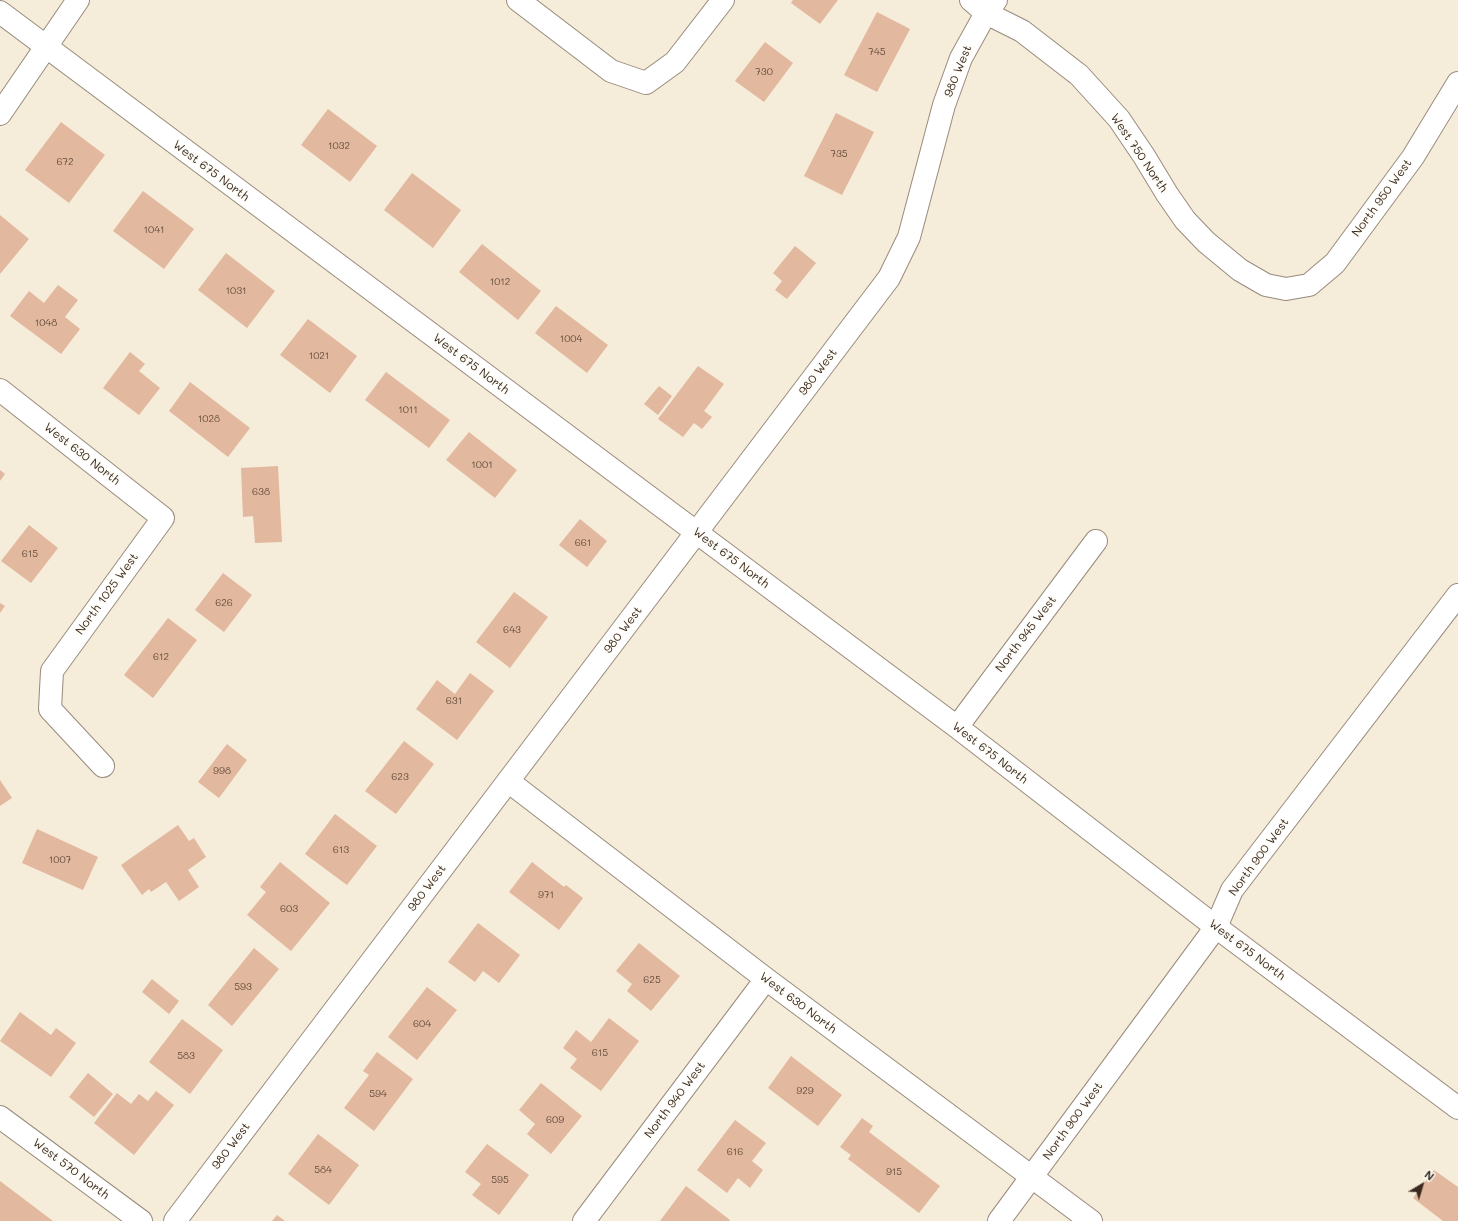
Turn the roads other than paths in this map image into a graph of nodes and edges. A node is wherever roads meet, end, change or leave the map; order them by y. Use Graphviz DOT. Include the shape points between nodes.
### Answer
graph roads {
  1 [pos="78,0"];
  2 [pos="518,0"];
  3 [pos="723,0"];
  4 [pos="984,4"];
  5 [pos="0,12"];
  6 [pos="45,47"];
  7 [pos="1458,83"];
  8 [pos="0,114"];
  9 [pos="1286,289"];
  10 [pos="0,390"];
  11 [pos="163,518"];
  12 [pos="697,533"];
  13 [pos="1096,541"];
  14 [pos="1458,595"];
  15 [pos="956,727"];
  16 [pos="103,766"];
  17 [pos="508,781"];
  18 [pos="1216,927"];
  19 [pos="766,979"];
  20 [pos="1458,1108"];
  21 [pos="0,1117"];
  22 [pos="1032,1177"];
  23 [pos="141,1221"];
  24 [pos="175,1221"];
  25 [pos="584,1221"];
  26 [pos="999,1221"];
  27 [pos="1091,1221"];
  1 -- 6 [label="street"];
  2 -- 3 [label="street" via="610,71 646,83 675,62"];
  4 -- 9 [label="street, West 750 North" via="1079,75 1119,119 1185,220 1206,242 1240,270 1266,285"];
  4 -- 12 [label="street, 980 West" via="944,105 909,237 889,278"];
  5 -- 6 [label="street, West 675 North"];
  6 -- 8 [label="street"];
  6 -- 12 [label="street, West 675 North"];
  7 -- 9 [label="street, North 950 West" via="1413,157 1335,263 1309,285"];
  10 -- 11 [label="street, West 630 North"];
  11 -- 16 [label="street, North 1025 West" via="52,671 50,709"];
  12 -- 15 [label="street, West 675 North"];
  12 -- 17 [label="street, 980 West"];
  13 -- 15 [label="street, North 945 West"];
  14 -- 18 [label="street, North 900 West" via="1232,890"];
  15 -- 18 [label="street, West 675 North"];
  17 -- 19 [label="street, West 630 North"];
  17 -- 24 [label="street, 980 West"];
  18 -- 20 [label="street, West 675 North"];
  18 -- 22 [label="street, North 900 West"];
  19 -- 22 [label="street, West 630 North"];
  19 -- 25 [label="street, North 940 West"];
  21 -- 23 [label="street, West 570 North"];
  22 -- 26 [label="street, North 900 West"];
  22 -- 27 [label="street, West 630 North"];
}
